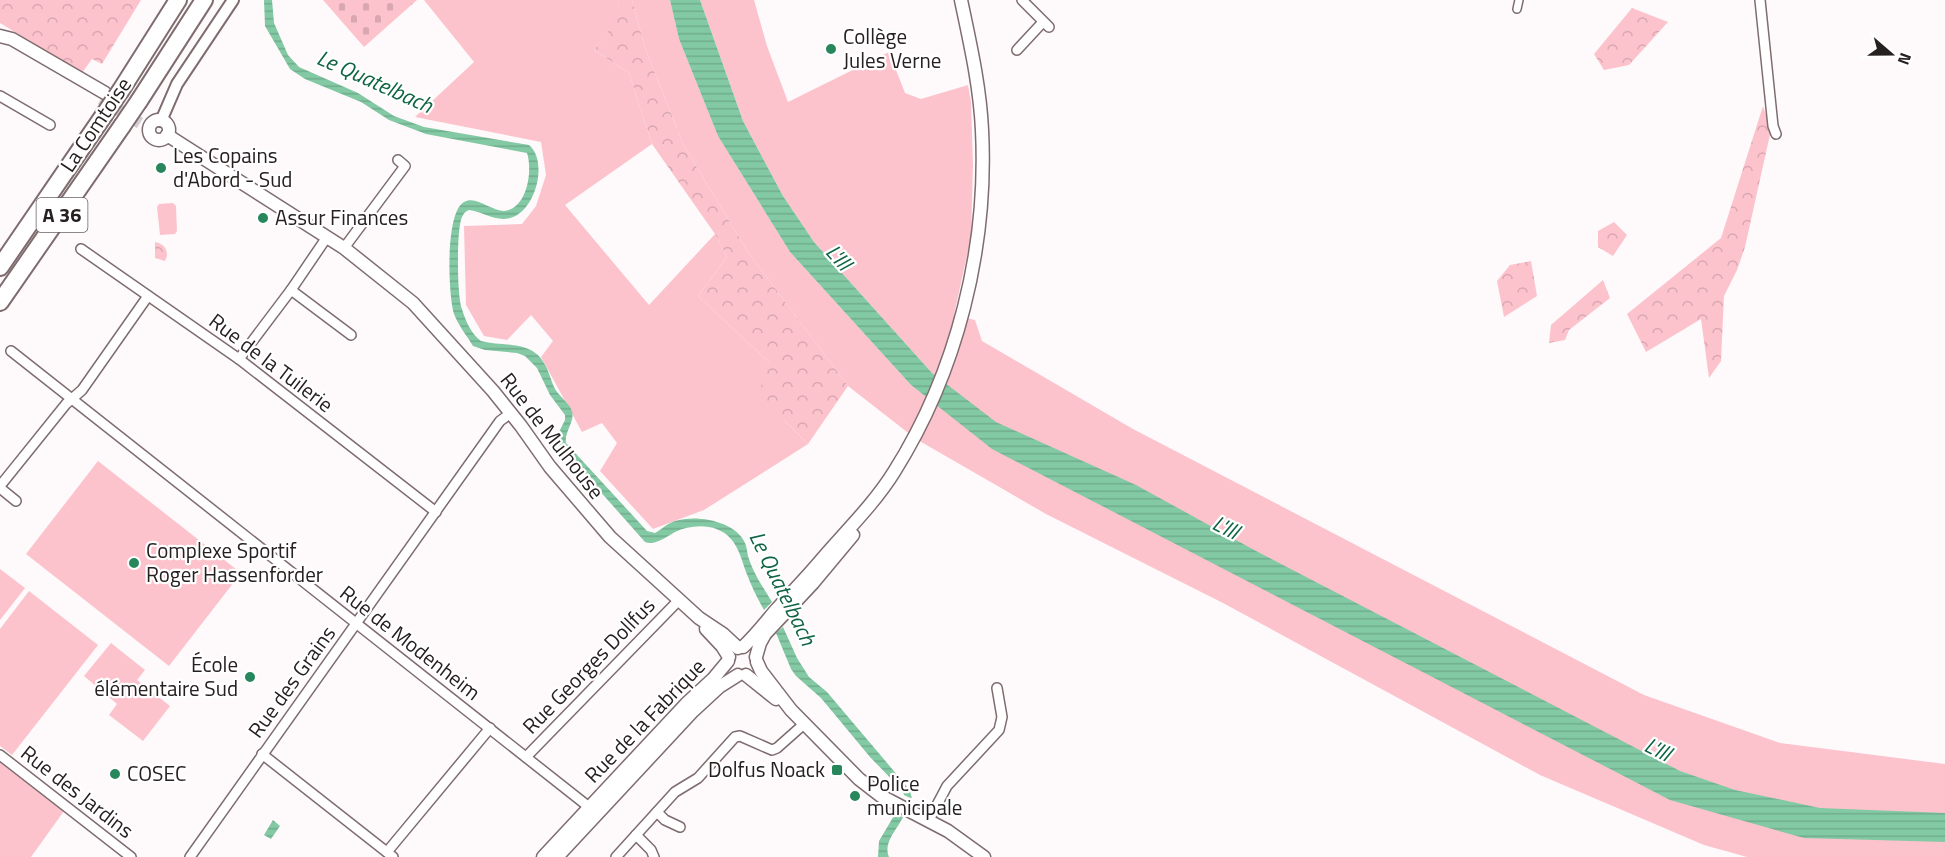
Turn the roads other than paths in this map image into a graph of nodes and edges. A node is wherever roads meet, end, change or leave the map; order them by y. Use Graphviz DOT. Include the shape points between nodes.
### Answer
graph roads {
  1 [pos="178,0"];
  2 [pos="204,0"];
  3 [pos="233,0"];
  4 [pos="961,0"];
  5 [pos="1022,0"];
  6 [pos="1519,0"];
  7 [pos="1760,0"];
  8 [pos="1517,9"];
  9 [pos="0,36"];
  10 [pos="1017,50"];
  11 [pos="0,96"];
  12 [pos="108,99"];
  13 [pos="148,119"];
  14 [pos="50,125"];
  15 [pos="1776,134"];
  16 [pos="398,160"];
  17 [pos="327,237"];
  18 [pos="344,248"];
  19 [pos="81,249"];
  20 [pos="0,267"];
  21 [pos="291,290"];
  22 [pos="148,296"];
  23 [pos="0,302"];
  24 [pos="351,335"];
  25 [pos="11,351"];
  26 [pos="239,359"];
  27 [pos="70,398"];
  28 [pos="511,413"];
  29 [pos="0,487"];
  30 [pos="16,501"];
  31 [pos="436,512"];
  32 [pos="679,600"];
  33 [pos="356,624"];
  34 [pos="768,625"];
  35 [pos="734,653"];
  36 [pos="756,659"];
  37 [pos="742,675"];
  38 [pos="997,688"];
  39 [pos="791,710"];
  40 [pos="804,724"];
  41 [pos="490,728"];
  42 [pos="262,754"];
  43 [pos="0,755"];
  44 [pos="526,757"];
  45 [pos="593,810"];
  46 [pos="657,812"];
  47 [pos="929,820"];
  48 [pos="680,827"];
  49 [pos="636,835"];
  50 [pos="390,855"];
  51 [pos="131,857"];
  52 [pos="190,857"];
  53 [pos="543,857"];
  54 [pos="557,857"];
  55 [pos="616,857"];
  56 [pos="654,857"];
  57 [pos="984,857"];
  1 -- 12 [label="highway, La Comtoise / A 36"];
  2 -- 13 [label="highway, La Comtoise / A 36"];
  3 -- 13 [label="street" via="177,84"];
  4 -- 34 [label="main road, Rue de la Fabrique" via="978,87 983,164 968,292 955,339 941,378 894,474"];
  5 -- 10 [label="street" via="1046,25"];
  6 -- 8 [label="street"];
  7 -- 15 [label="street"];
  9 -- 12 [label="main road" via="12,39"];
  11 -- 14 [label="street"];
  12 -- 20 [label="highway, La Comtoise / A 36"];
  13 -- 17 [label="main road, Rue de Mulhouse" via="150,134 156,140 167,135"];
  13 -- 23 [label="highway, La Comtoise / A 36, bridge" via="122,126"];
  16 -- 18 [label="street" via="405,166"];
  17 -- 18 [label="main road, Rue de Mulhouse"];
  17 -- 21 [label="street"];
  18 -- 28 [label="main road, Rue de Mulhouse" via="413,303"];
  19 -- 22 [label="street, Rue de la Tuilerie"];
  21 -- 24 [label="street"];
  21 -- 26 [label="street"];
  22 -- 26 [label="street, Rue de la Tuilerie"];
  22 -- 27 [label="street" via="82,390"];
  25 -- 27 [label="street, Rue de Modenheim"];
  26 -- 31 [label="street, Rue de la Tuilerie"];
  27 -- 29 [label="street"];
  27 -- 33 [label="street, Rue de Modenheim"];
  28 -- 31 [label="street, Rue des Grains" via="500,421"];
  28 -- 32 [label="main road, Rue de Mulhouse" via="550,467 610,537"];
  29 -- 30 [label="street"];
  31 -- 33 [label="street, Rue des Grains"];
  32 -- 35 [label="main road, Rue de Mulhouse" via="723,634"];
  32 -- 44 [label="street, Rue Georges Dollfus"];
  33 -- 41 [label="street, Rue de Modenheim"];
  33 -- 42 [label="street, Rue des Grains"];
  34 -- 35 [label="main road, Rue de la Fabrique"];
  34 -- 36 [label="main road"];
  35 -- 36 [label="main road" via="751,650"];
  35 -- 37 [label="main road" via="731,670"];
  35 -- 45 [label="main road, Rue de la Fabrique"];
  36 -- 37 [label="main road" via="754,670"];
  36 -- 39 [label="main road"];
  37 -- 39 [label="main road"];
  37 -- 45 [label="main road, Rue de la Fabrique" via="719,687"];
  38 -- 47 [label="street" via="1002,717 999,730 947,786"];
  39 -- 40 [label="main road"];
  40 -- 46 [label="street" via="772,750 735,737 698,778 675,792"];
  40 -- 47 [label="main road" via="866,785"];
  41 -- 44 [label="street, Rue de Modenheim"];
  41 -- 50 [label="street"];
  42 -- 50 [label="street"];
  42 -- 52 [label="street, Rue des Grains"];
  43 -- 51 [label="street, Rue des Jardins"];
  44 -- 45 [label="street, Rue de Modenheim"];
  45 -- 53 [label="main road, Rue de la Fabrique"];
  45 -- 54 [label="main road, Rue de la Fabrique"];
  46 -- 48 [label="street"];
  46 -- 49 [label="street"];
  47 -- 57 [label="main road"];
  49 -- 55 [label="street"];
  49 -- 56 [label="street"];
}
